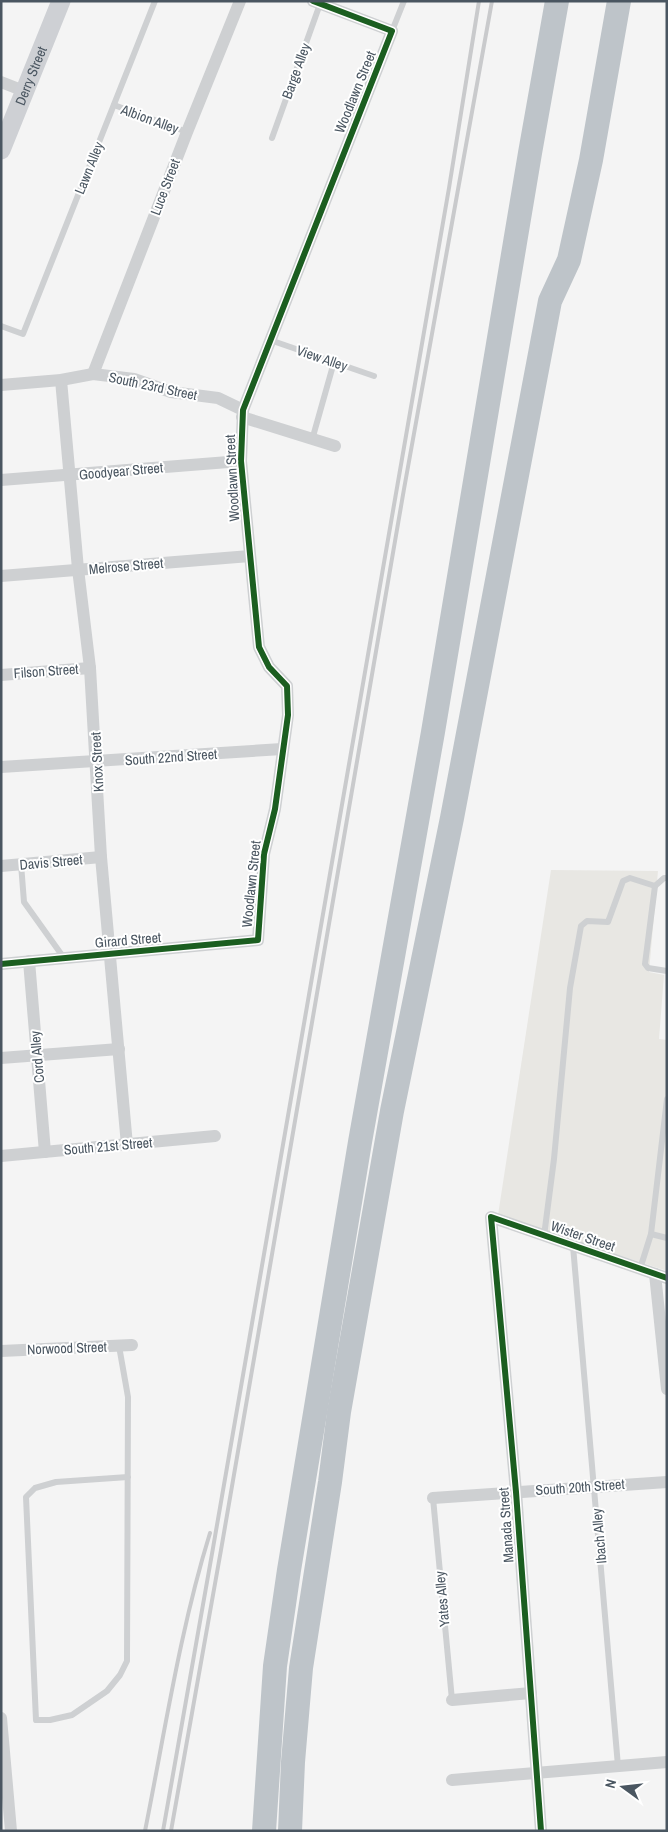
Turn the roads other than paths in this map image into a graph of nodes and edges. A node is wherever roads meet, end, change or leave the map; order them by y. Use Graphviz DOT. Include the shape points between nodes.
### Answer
graph roads {
  1 [pos="61,1"];
  2 [pos="155,1"];
  3 [pos="240,1"];
  4 [pos="404,1"];
  5 [pos="557,1"];
  6 [pos="618,1"];
  7 [pos="316,3"];
  8 [pos="392,31"];
  9 [pos="1,82"];
  10 [pos="24,91"];
  11 [pos="114,106"];
  12 [pos="187,132"];
  13 [pos="272,138"];
  14 [pos="1,150"];
  15 [pos="1,326"];
  16 [pos="270,340"];
  17 [pos="334,362"];
  18 [pos="93,374"];
  19 [pos="374,376"];
  20 [pos="61,380"];
  21 [pos="1,385"];
  22 [pos="242,413"];
  23 [pos="312,440"];
  24 [pos="335,446"];
  25 [pos="241,461"];
  26 [pos="70,475"];
  27 [pos="1,480"];
  28 [pos="250,556"];
  29 [pos="78,570"];
  30 [pos="1,576"];
  31 [pos="90,668"];
  32 [pos="1,675"];
  33 [pos="282,749"];
  34 [pos="97,762"];
  35 [pos="1,767"];
  36 [pos="101,857"];
  37 [pos="21,864"];
  38 [pos="1,866"];
  39 [pos="667,878"];
  40 [pos="655,886"];
  41 [pos="258,940"];
  42 [pos="111,954"];
  43 [pos="64,958"];
  44 [pos="29,961"];
  45 [pos="1,964"];
  46 [pos="667,971"];
  47 [pos="119,1049"];
  48 [pos="37,1055"];
  49 [pos="1,1058"];
  50 [pos="667,1099"];
  51 [pos="215,1136"];
  52 [pos="127,1145"];
  53 [pos="45,1152"];
  54 [pos="1,1156"];
  55 [pos="491,1217"];
  56 [pos="651,1234"];
  57 [pos="544,1236"];
  58 [pos="667,1238"];
  59 [pos="573,1246"];
  60 [pos="640,1269"];
  61 [pos="661,1276"];
  62 [pos="125,1346"];
  63 [pos="1,1351"];
  64 [pos="667,1389"];
  65 [pos="128,1477"];
  66 [pos="667,1482"];
  67 [pos="594,1486"];
  68 [pos="516,1492"];
  69 [pos="433,1498"];
  70 [pos="530,1693"];
  71 [pos="452,1700"];
  72 [pos="1,1718"];
  73 [pos="2,1731"];
  74 [pos="667,1762"];
  75 [pos="618,1766"];
  76 [pos="537,1773"];
  77 [pos="452,1780"];
  78 [pos="8,1829"];
  79 [pos="264,1831"];
  80 [pos="290,1831"];
  81 [pos="541,1831"];
  1 -- 10 [label="main road, Derry Street"];
  2 -- 11 [label="lane, Lawn Alley"];
  3 -- 12 [label="street, Luce Street"];
  4 -- 8 [label="lane"];
  5 -- 79 [label="highway" via="291,1560 275,1666"];
  6 -- 80 [label="highway" via="570,260 550,301 389,1130 339,1412 301,1668"];
  7 -- 8 [label="street"];
  7 -- 13 [label="lane, Barge Alley"];
  8 -- 16 [label="street, Woodlawn Street"];
  9 -- 10 [label="street"];
  10 -- 14 [label="main road, Derry Street"];
  11 -- 12 [label="lane, Albion Alley"];
  11 -- 15 [label="lane, Lawn Alley" via="24,334"];
  12 -- 18 [label="street, Luce Street"];
  16 -- 17 [label="lane, View Alley"];
  16 -- 22 [label="street, Woodlawn Street"];
  17 -- 19 [label="lane, View Alley"];
  17 -- 23 [label="lane"];
  18 -- 20 [label="street, South 23rd Street"];
  18 -- 22 [label="street, South 23rd Street" via="134,379 171,392 218,398"];
  20 -- 21 [label="street, South 23rd Street"];
  20 -- 26 [label="street, Knox Street"];
  22 -- 23 [label="street, South 23rd Street"];
  22 -- 25 [label="street, Woodlawn Street"];
  23 -- 24 [label="street, South 23rd Street"];
  25 -- 26 [label="street, Goodyear Street"];
  25 -- 28 [label="street, Woodlawn Street"];
  26 -- 27 [label="street, Goodyear Street"];
  26 -- 29 [label="street, Knox Street"];
  28 -- 29 [label="street, Melrose Street"];
  28 -- 33 [label="street, Woodlawn Street" via="259,647 269,667 287,686 288,715"];
  29 -- 30 [label="street, Melrose Street"];
  29 -- 31 [label="street, Knox Street"];
  31 -- 32 [label="street, Filson Street"];
  31 -- 34 [label="street, Knox Street"];
  33 -- 34 [label="street, South 22nd Street"];
  33 -- 41 [label="street, Woodlawn Street" via="275,809 264,854"];
  34 -- 35 [label="street, South 22nd Street"];
  34 -- 36 [label="street, Knox Street"];
  36 -- 37 [label="street, Davis Street"];
  36 -- 42 [label="street, Knox Street"];
  37 -- 38 [label="street, Davis Street"];
  37 -- 43 [label="lane" via="24,902"];
  39 -- 40 [label="lane"];
  40 -- 46 [label="lane" via="645,964 648,968"];
  40 -- 57 [label="lane" via="630,878 622,881 608,922 587,921 581,926 570,988"];
  41 -- 42 [label="street, Girard Street"];
  42 -- 43 [label="street, Girard Street"];
  42 -- 47 [label="street, Knox Street"];
  43 -- 44 [label="street, Girard Street"];
  44 -- 45 [label="street, Girard Street"];
  44 -- 48 [label="street, Cord Alley"];
  47 -- 48 [label="street"];
  47 -- 52 [label="street, Knox Street"];
  48 -- 49 [label="street"];
  48 -- 53 [label="street, Cord Alley"];
  50 -- 56 [label="lane"];
  51 -- 52 [label="street, South 21st Street"];
  52 -- 53 [label="street, South 21st Street"];
  53 -- 54 [label="street, South 21st Street"];
  55 -- 57 [label="street, Wister Street"];
  55 -- 68 [label="street, Manada Street"];
  56 -- 58 [label="lane"];
  56 -- 60 [label="lane"];
  57 -- 59 [label="street, Wister Street"];
  59 -- 60 [label="street, Wister Street"];
  59 -- 67 [label="lane, Ibach Alley"];
  60 -- 61 [label="street, Wister Street"];
  61 -- 64 [label="street"];
  62 -- 63 [label="street, Norwood Street"];
  62 -- 65 [label="lane"];
  65 -- 65 [label="lane" via="56,1482 35,1488 26,1497 36,1720 72,1715 107,1691 127,1661"];
  66 -- 67 [label="street, South 20th Street"];
  67 -- 68 [label="street, South 20th Street"];
  67 -- 75 [label="lane, Ibach Alley"];
  68 -- 69 [label="street, South 20th Street"];
  68 -- 70 [label="street, Manada Street"];
  69 -- 71 [label="lane, Yates Alley"];
  70 -- 71 [label="street"];
  70 -- 76 [label="street, Manada Street"];
  72 -- 73 [label="street"];
  73 -- 78 [label="street"];
  74 -- 75 [label="street"];
  75 -- 76 [label="street"];
  76 -- 77 [label="street"];
  76 -- 81 [label="street, Manada Street"];
}
